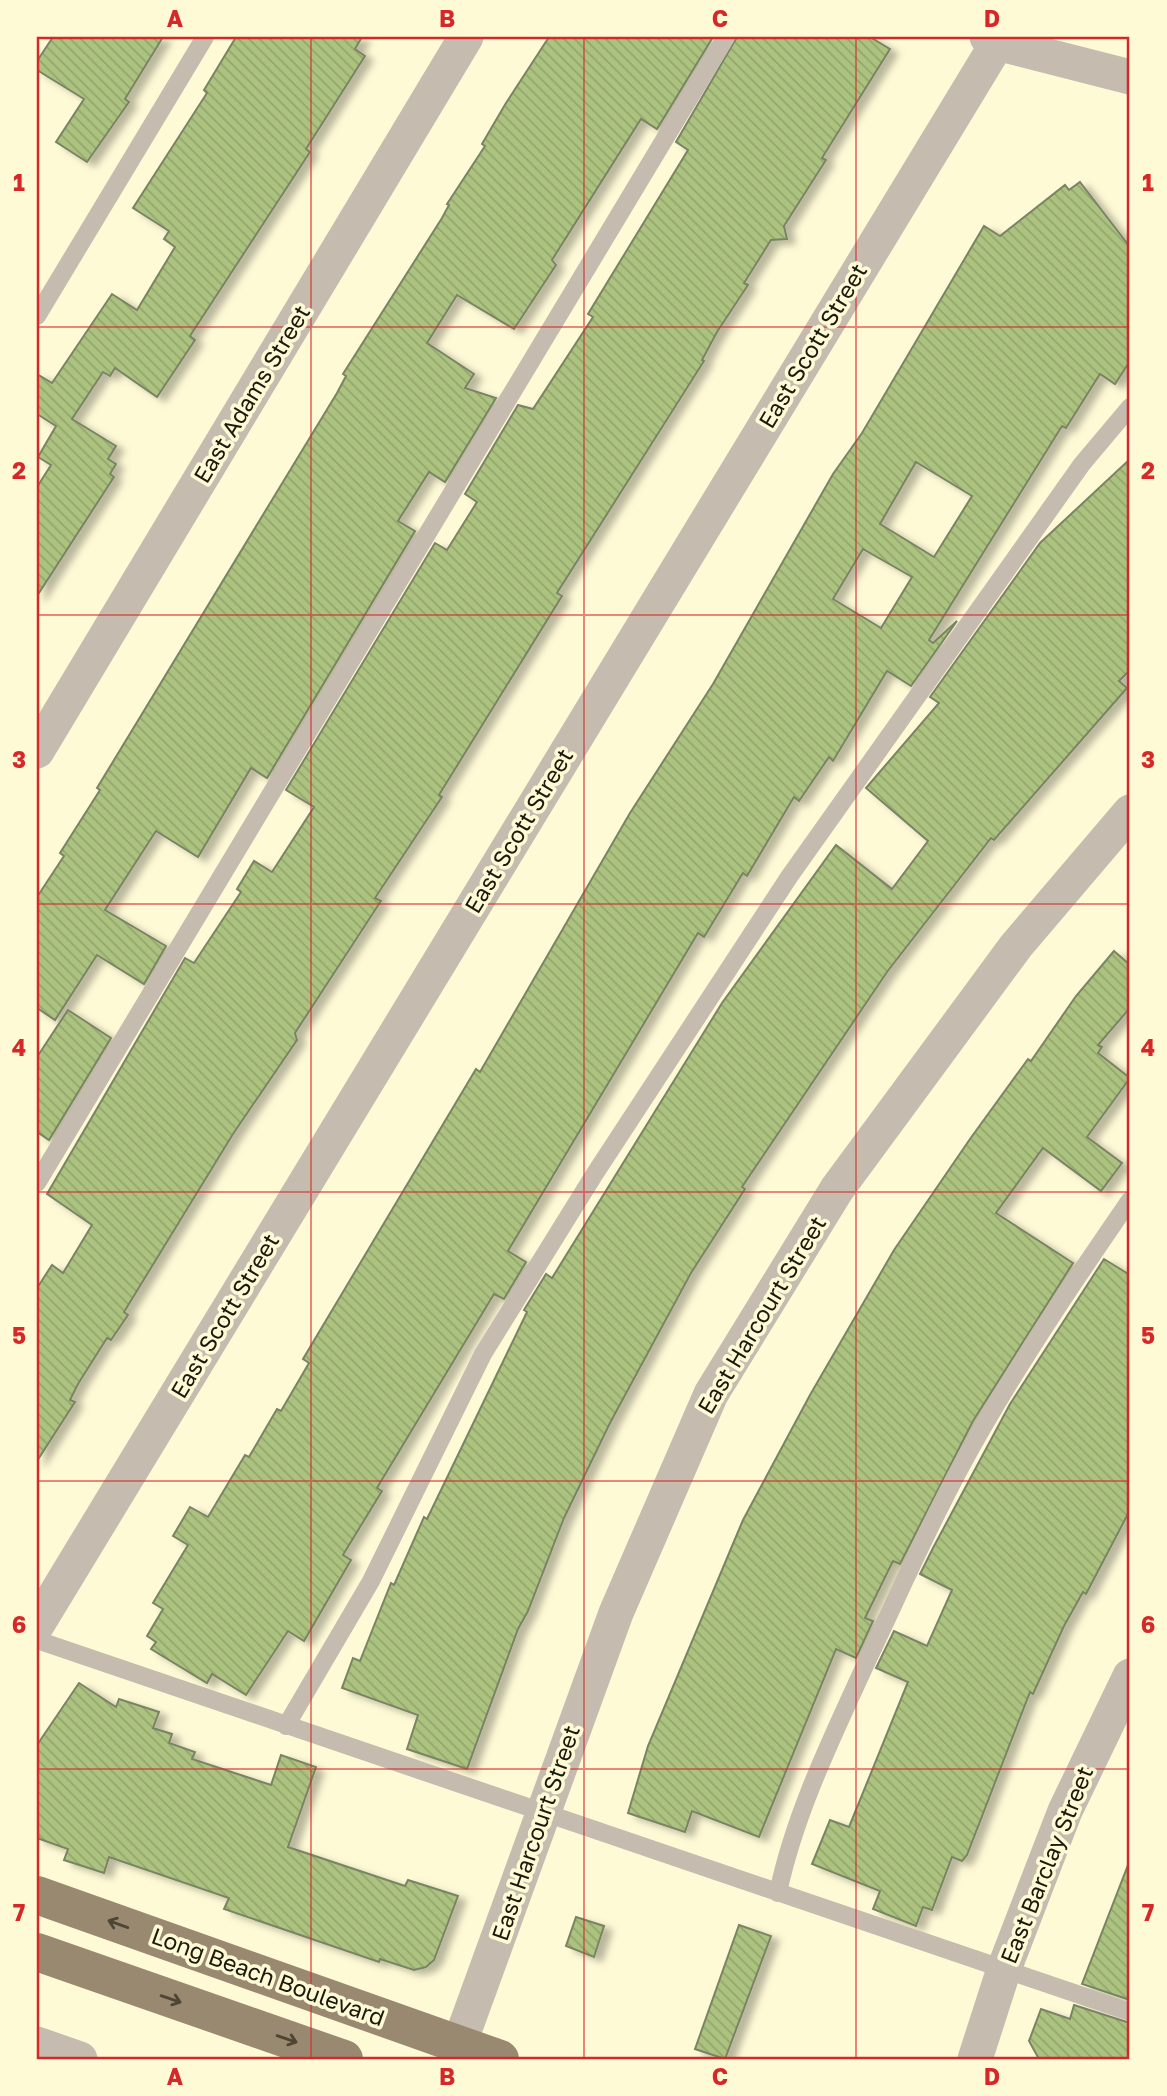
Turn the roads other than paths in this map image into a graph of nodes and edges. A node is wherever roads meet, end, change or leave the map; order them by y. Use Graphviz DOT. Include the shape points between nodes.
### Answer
graph roads {
  1 [pos="205,37"];
  2 [pos="466,37"];
  3 [pos="726,37"];
  4 [pos="995,39"];
  5 [pos="1130,77"];
  6 [pos="37,316"];
  7 [pos="1130,407"];
  8 [pos="37,751"];
  9 [pos="1130,812"];
  10 [pos="37,1183"];
  11 [pos="1130,1200"];
  12 [pos="37,1625"];
  13 [pos="37,1640"];
  14 [pos="1130,1676"];
  15 [pos="286,1726"];
  16 [pos="541,1814"];
  17 [pos="778,1894"];
  18 [pos="37,1895"];
  19 [pos="37,1952"];
  20 [pos="1004,1969"];
  21 [pos="1130,2012"];
  22 [pos="37,2044"];
  23 [pos="463,2052"];
  24 [pos="77,2059"];
  25 [pos="344,2059"];
  26 [pos="500,2059"];
  27 [pos="975,2059"];
  1 -- 6 [label="lane"];
  2 -- 8 [label="street, East Adams Street"];
  3 -- 10 [label="lane"];
  4 -- 5 [label="street"];
  4 -- 12 [label="street, East Scott Street"];
  7 -- 15 [label="lane" via="1082,464 789,877 594,1175 483,1354 371,1581"];
  9 -- 16 [label="street, East Harcourt Street" via="1016,946 837,1189 711,1394 616,1612"];
  11 -- 17 [label="lane" via="982,1429 909,1570 828,1746 786,1854"];
  13 -- 15 [label="lane"];
  14 -- 20 [label="street, East Barclay Street" via="1065,1811"];
  15 -- 16 [label="lane"];
  16 -- 17 [label="lane"];
  16 -- 23 [label="street, East Harcourt Street"];
  17 -- 20 [label="lane"];
  23 -- 18 [label="main road, Long Beach Boulevard, one-way"];
  19 -- 25 [label="main road, one-way"];
  20 -- 21 [label="lane"];
  20 -- 27 [label="street, East Barclay Street"];
  22 -- 24 [label="street"];
  23 -- 26 [label="main road, Long Beach Boulevard"];
}
